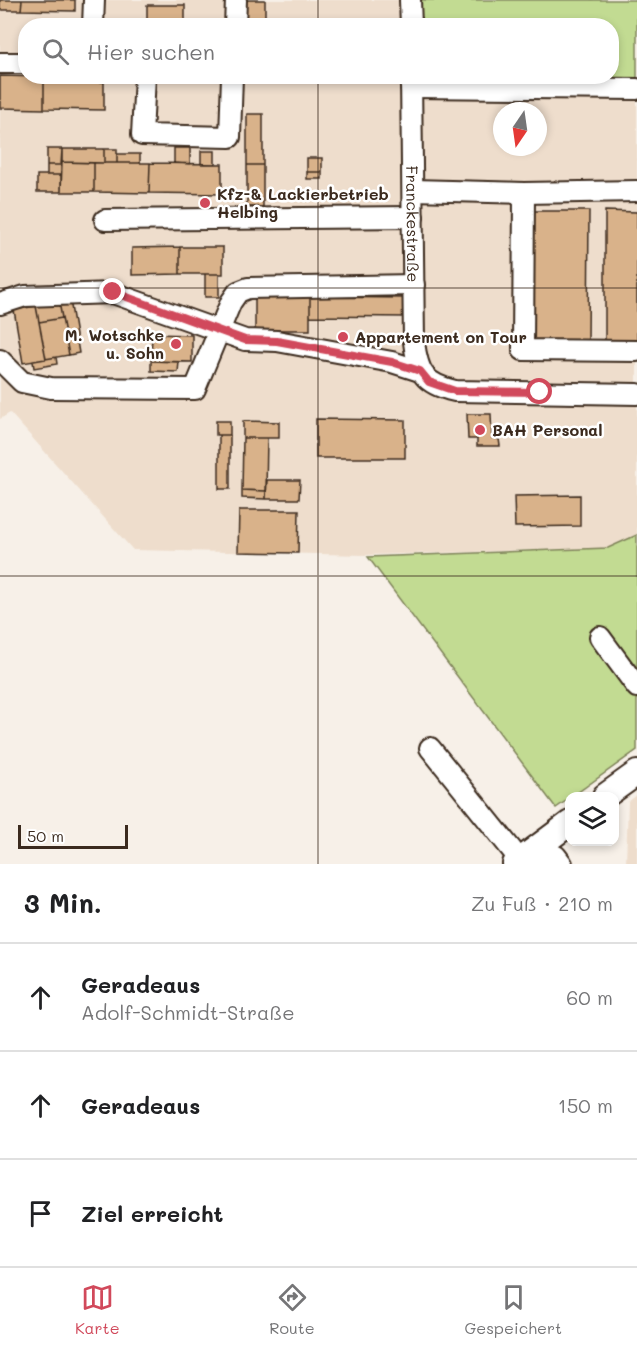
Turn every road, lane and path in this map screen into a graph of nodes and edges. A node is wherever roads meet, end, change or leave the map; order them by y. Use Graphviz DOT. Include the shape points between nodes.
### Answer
graph roads {
  1 [pos="94,0"];
  2 [pos="236,0"];
  3 [pos="410,0"];
  4 [pos="93,18"];
  5 [pos="235,18"];
  6 [pos="411,18"];
  7 [pos="0,63"];
  8 [pos="18,63"];
  9 [pos="145,84"];
  10 [pos="232,84"];
  11 [pos="411,84"];
  12 [pos="476,84"];
  13 [pos="637,89"];
  14 [pos="412,190"];
  15 [pos="637,191"];
  16 [pos="524,193"];
  17 [pos="413,217"];
  18 [pos="105,220"];
  19 [pos="414,285"];
  20 [pos="0,304"];
  21 [pos="221,331"];
  22 [pos="637,351"];
  23 [pos="0,360"];
  24 [pos="420,371"];
  25 [pos="637,394"];
  26 [pos="600,637"];
  27 [pos="637,687"];
  28 [pos="430,748"];
  29 [pos="637,773"];
  30 [pos="611,792"];
  31 [pos="565,827"];
  32 [pos="528,859"];
  33 [pos="562,864"];
  1 -- 4 [label="street"];
  2 -- 5 [label="street"];
  3 -- 6 [label="street"];
  7 -- 8 [label="street"];
  9 -- 10 [label="street" via="142,135 230,137"];
  11 -- 14 [label="street, Franckestraße"];
  12 -- 13 [label="street"];
  14 -- 16 [label="street"];
  14 -- 17 [label="street, Franckestraße"];
  15 -- 16 [label="street"];
  16 -- 22 [label="street" via="523,350"];
  17 -- 18 [label="street"];
  17 -- 19 [label="street, Franckestraße"];
  19 -- 21 [label="street" via="248,288 238,292 231,302"];
  19 -- 24 [label="street, Franckestraße" via="414,342"];
  20 -- 21 [label="street" via="25,296 113,292"];
  21 -- 23 [label="street" via="195,388 51,388 22,382"];
  21 -- 24 [label="street" via="245,340 277,341 392,362"];
  24 -- 25 [label="street" via="429,382 455,391"];
  26 -- 27 [label="street"];
  28 -- 32 [label="street"];
  29 -- 30 [label="main road"];
  31 -- 32 [label="main road"];
  32 -- 33 [label="street" via="556,856"];
}
